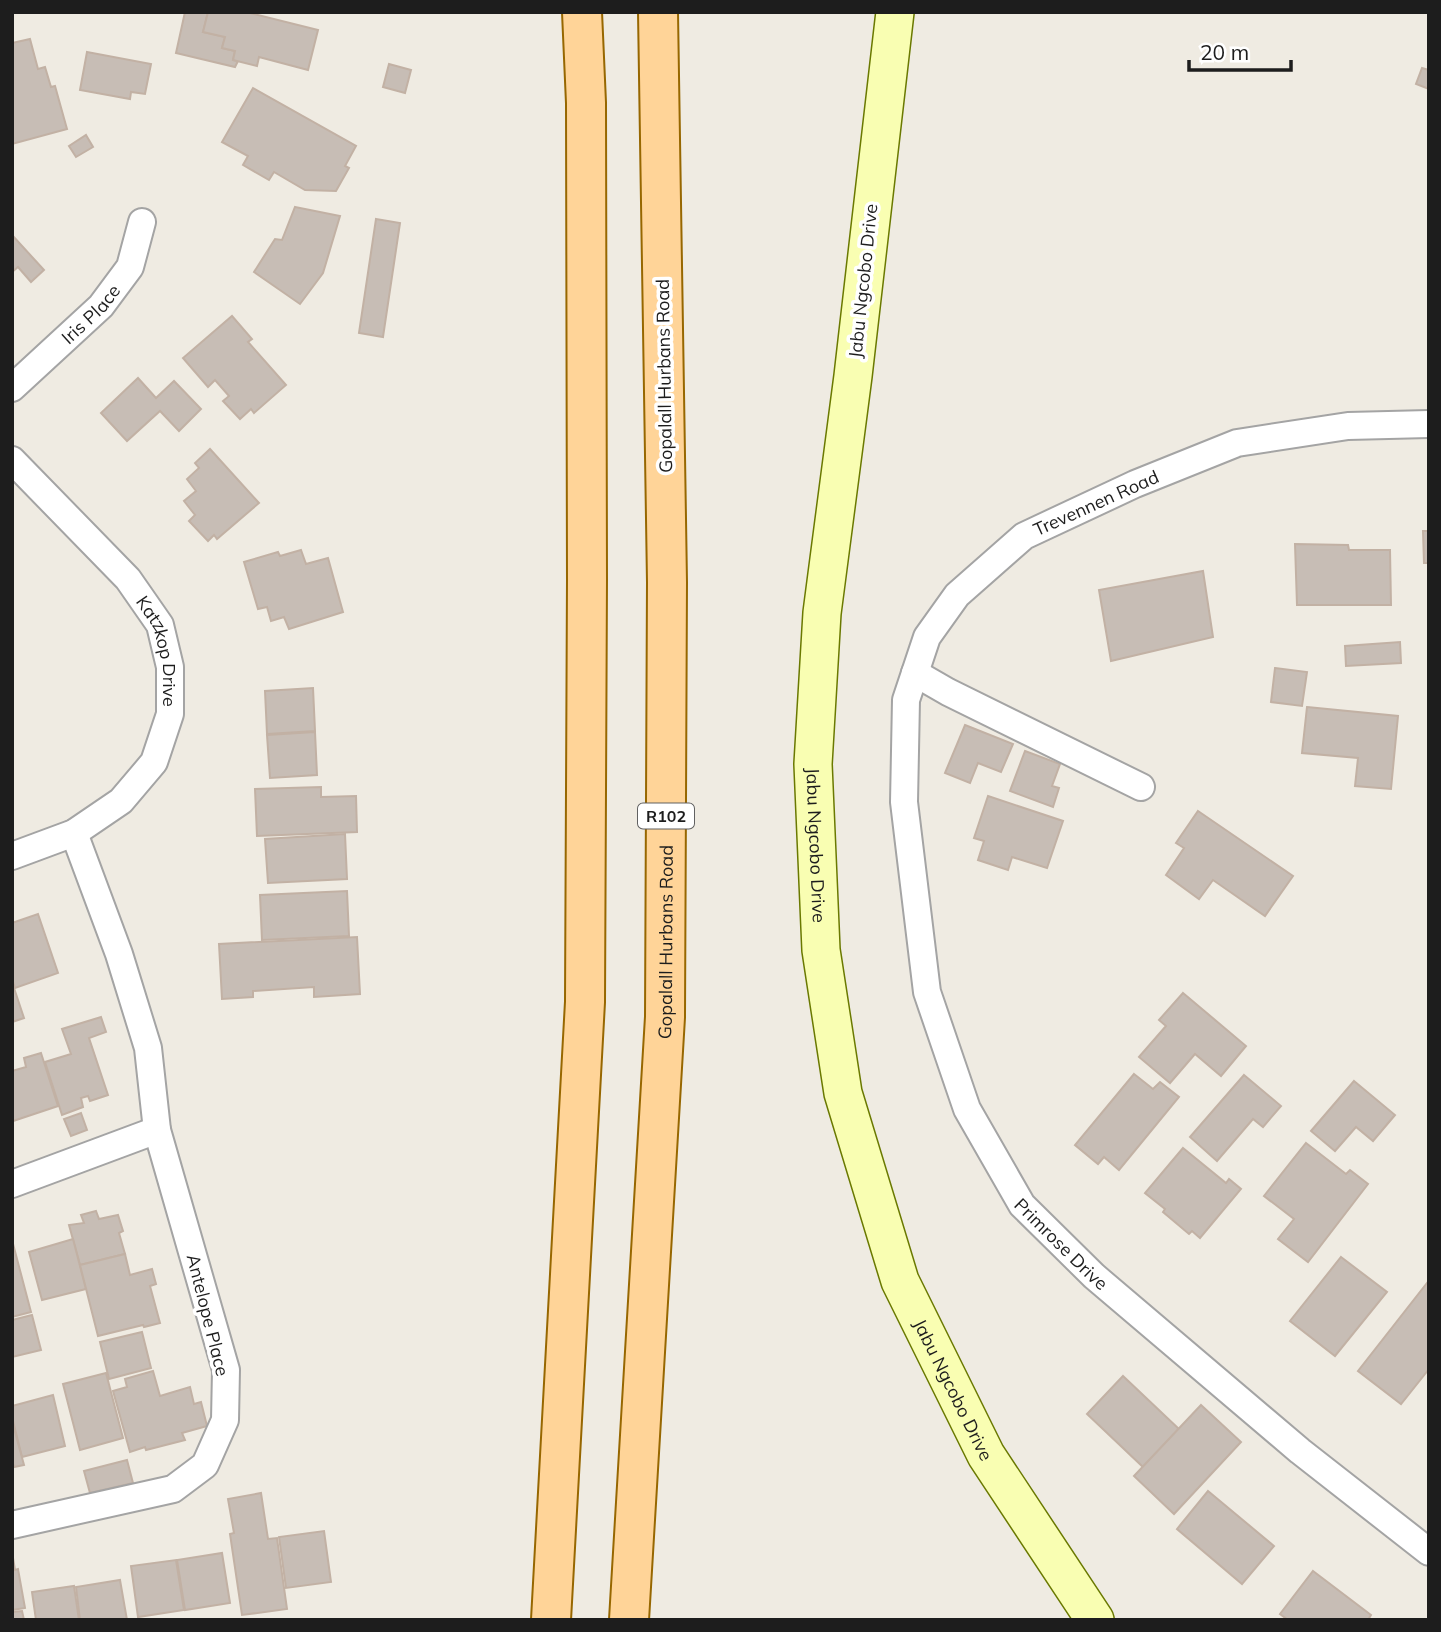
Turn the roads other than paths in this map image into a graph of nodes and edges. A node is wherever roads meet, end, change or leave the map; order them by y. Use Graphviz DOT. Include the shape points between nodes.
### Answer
graph roads {
  1 [pos="582,12"];
  2 [pos="658,12"];
  3 [pos="895,12"];
  4 [pos="142,222"];
  5 [pos="12,388"];
  6 [pos="1429,424"];
  7 [pos="12,460"];
  8 [pos="915,673"];
  9 [pos="1141,787"];
  10 [pos="905,802"];
  11 [pos="74,833"];
  12 [pos="12,856"];
  13 [pos="157,1130"];
  14 [pos="12,1184"];
  15 [pos="12,1525"];
  16 [pos="1429,1552"];
  17 [pos="551,1620"];
  18 [pos="629,1620"];
  19 [pos="1096,1620"];
  1 -- 17 [label="main road" via="587,157 585,1002"];
  2 -- 18 [label="main road, Gopalall Hurbans Road / R102" via="667,582 665,1017"];
  3 -- 19 [label="main road, Jabu Ngcobo Drive" via="822,613 813,764 821,950 843,1093 900,1281 986,1455"];
  4 -- 5 [label="street, Iris Place" via="130,267 101,306"];
  6 -- 8 [label="street, Trevennen Road" via="1348,426 1237,443 1024,536 957,595 927,637"];
  7 -- 11 [label="street, Katzkop Drive" via="128,579 160,625 170,667 170,714 154,762 121,801"];
  8 -- 9 [label="street"];
  8 -- 10 [label="street, Trevennen Road" via="906,700"];
  10 -- 16 [label="street, Primrose Drive" via="928,992 967,1109 1022,1205 1094,1276 1300,1451"];
  11 -- 12 [label="street, Katzkop Drive"];
  11 -- 13 [label="street, Antelope Place" via="148,1048"];
  13 -- 14 [label="street"];
  13 -- 15 [label="street, Antelope Place" via="226,1370 225,1420 205,1465 173,1489"];
}
